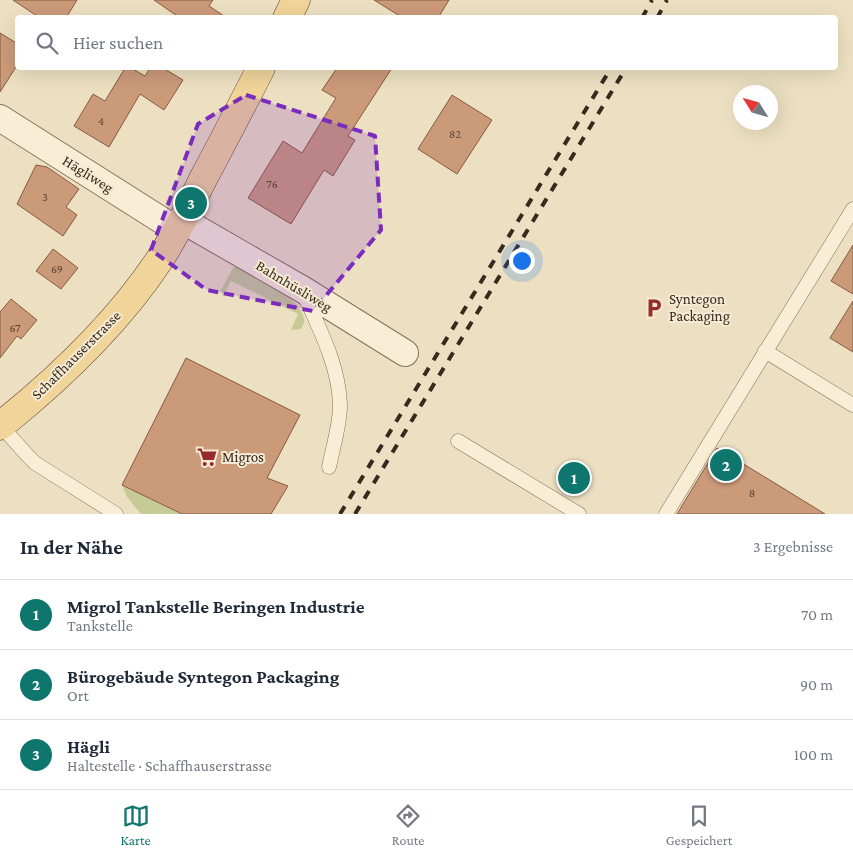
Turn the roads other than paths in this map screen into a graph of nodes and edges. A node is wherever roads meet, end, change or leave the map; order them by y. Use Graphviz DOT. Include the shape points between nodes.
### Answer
graph roads {
  1 [pos="296,0"];
  2 [pos="288,15"];
  3 [pos="260,70"];
  4 [pos="0,118"];
  5 [pos="853,209"];
  6 [pos="179,225"];
  7 [pos="302,289"];
  8 [pos="765,352"];
  9 [pos="405,353"];
  10 [pos="853,405"];
  11 [pos="1,426"];
  12 [pos="458,441"];
  13 [pos="329,466"];
  14 [pos="116,514"];
  15 [pos="579,514"];
  16 [pos="666,514"];
  1 -- 2 [label="main road"];
  3 -- 6 [label="main road, Schaffhauserstrasse"];
  4 -- 6 [label="street, Hägliweg"];
  5 -- 8 [label="lane"];
  6 -- 7 [label="street, Bahnhüsliweg"];
  6 -- 11 [label="main road, Schaffhauserstrasse" via="137,291 98,338"];
  7 -- 9 [label="street, Bahnhüsliweg"];
  7 -- 13 [label="lane" via="334,368 339,392 340,407"];
  8 -- 10 [label="lane"];
  8 -- 16 [label="lane"];
  11 -- 14 [label="lane" via="35,463"];
  12 -- 15 [label="lane"];
}
